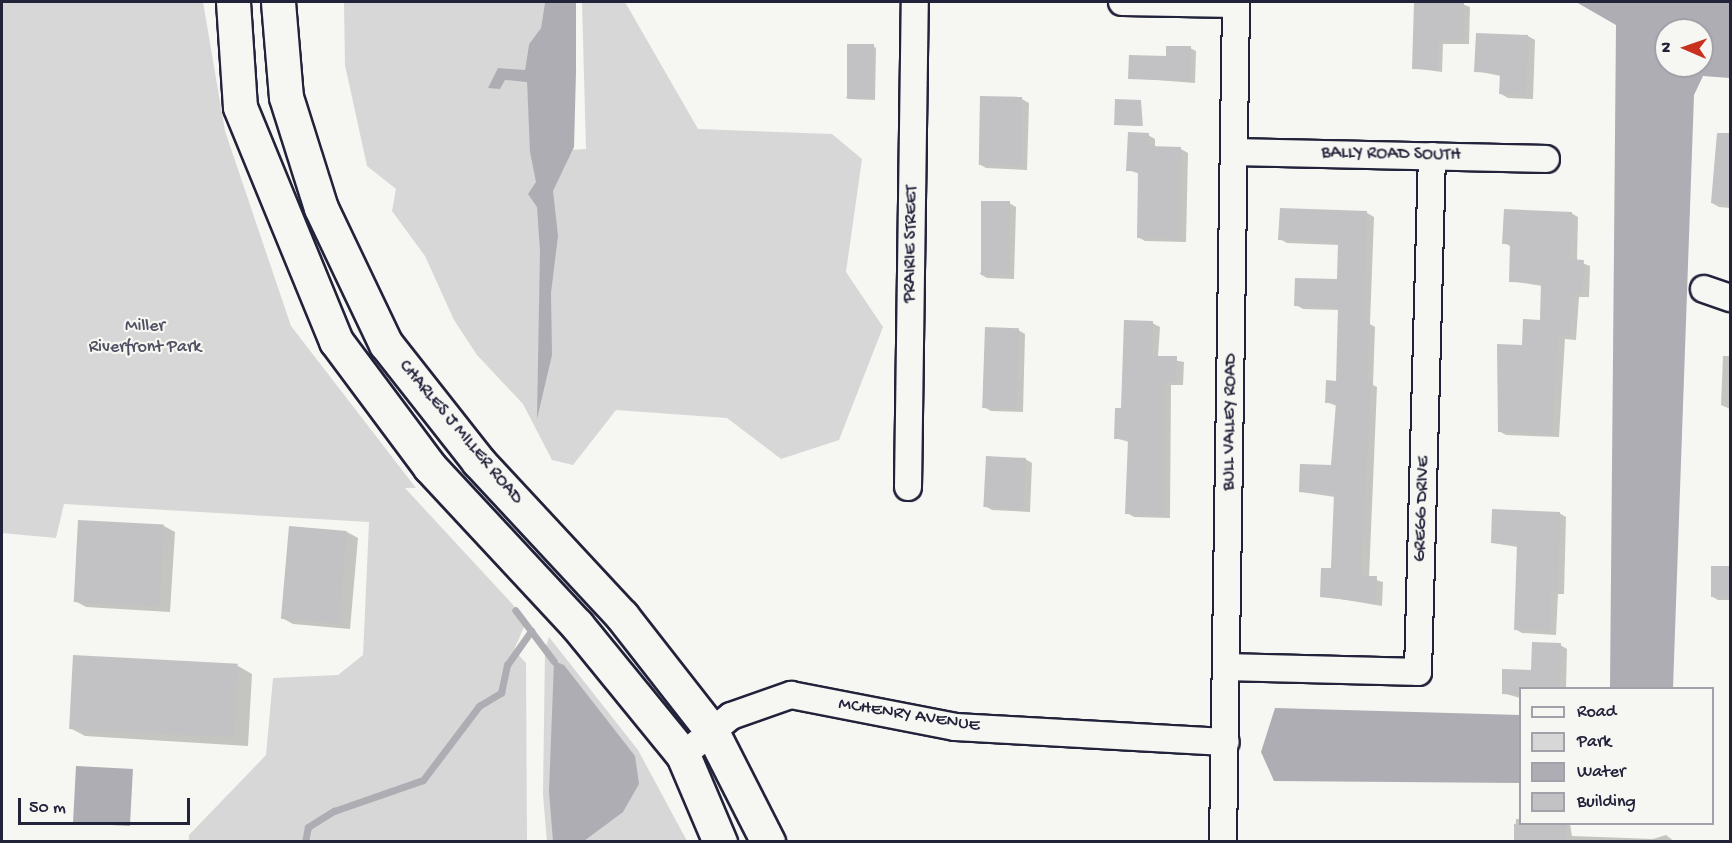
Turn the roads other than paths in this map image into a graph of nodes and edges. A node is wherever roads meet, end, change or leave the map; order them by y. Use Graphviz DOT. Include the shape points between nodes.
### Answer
graph roads {
  1 [pos="233,2"];
  2 [pos="278,2"];
  3 [pos="915,2"];
  4 [pos="1122,2"];
  5 [pos="1236,3"];
  6 [pos="1235,152"];
  7 [pos="1432,156"];
  8 [pos="1546,159"];
  9 [pos="1704,289"];
  10 [pos="1731,298"];
  11 [pos="908,487"];
  12 [pos="1228,667"];
  13 [pos="711,730"];
  14 [pos="1226,742"];
  15 [pos="682,755"];
  16 [pos="720,842"];
  17 [pos="768,842"];
  18 [pos="1223,842"];
  1 -- 15 [label="street" via="240,107 336,341 430,467 577,625"];
  2 -- 13 [label="street, CHARLES J MILLER ROAD" via="286,97 292,119 321,208 386,344 478,461 622,615"];
  3 -- 11 [label="street, PRAIRIE STREET"];
  4 -- 5 [label="street"];
  5 -- 6 [label="street, BULL VALLEY ROAD"];
  6 -- 7 [label="street, BALLY ROAD SOUTH"];
  6 -- 12 [label="street, BULL VALLEY ROAD"];
  7 -- 8 [label="street, BALLY ROAD SOUTH"];
  7 -- 12 [label="street, GREGG DRIVE" via="1418,672"];
  9 -- 10 [label="street"];
  12 -- 14 [label="street, BULL VALLEY ROAD"];
  13 -- 14 [label="street, MCHENRY AVENUE" via="731,716 791,695 955,727"];
  13 -- 15 [label="street, MCHENRY AVENUE"];
  13 -- 17 [label="street, CHARLES J MILLER ROAD"];
  14 -- 18 [label="street, BULL VALLEY ROAD"];
  15 -- 16 [label="street"];
}
